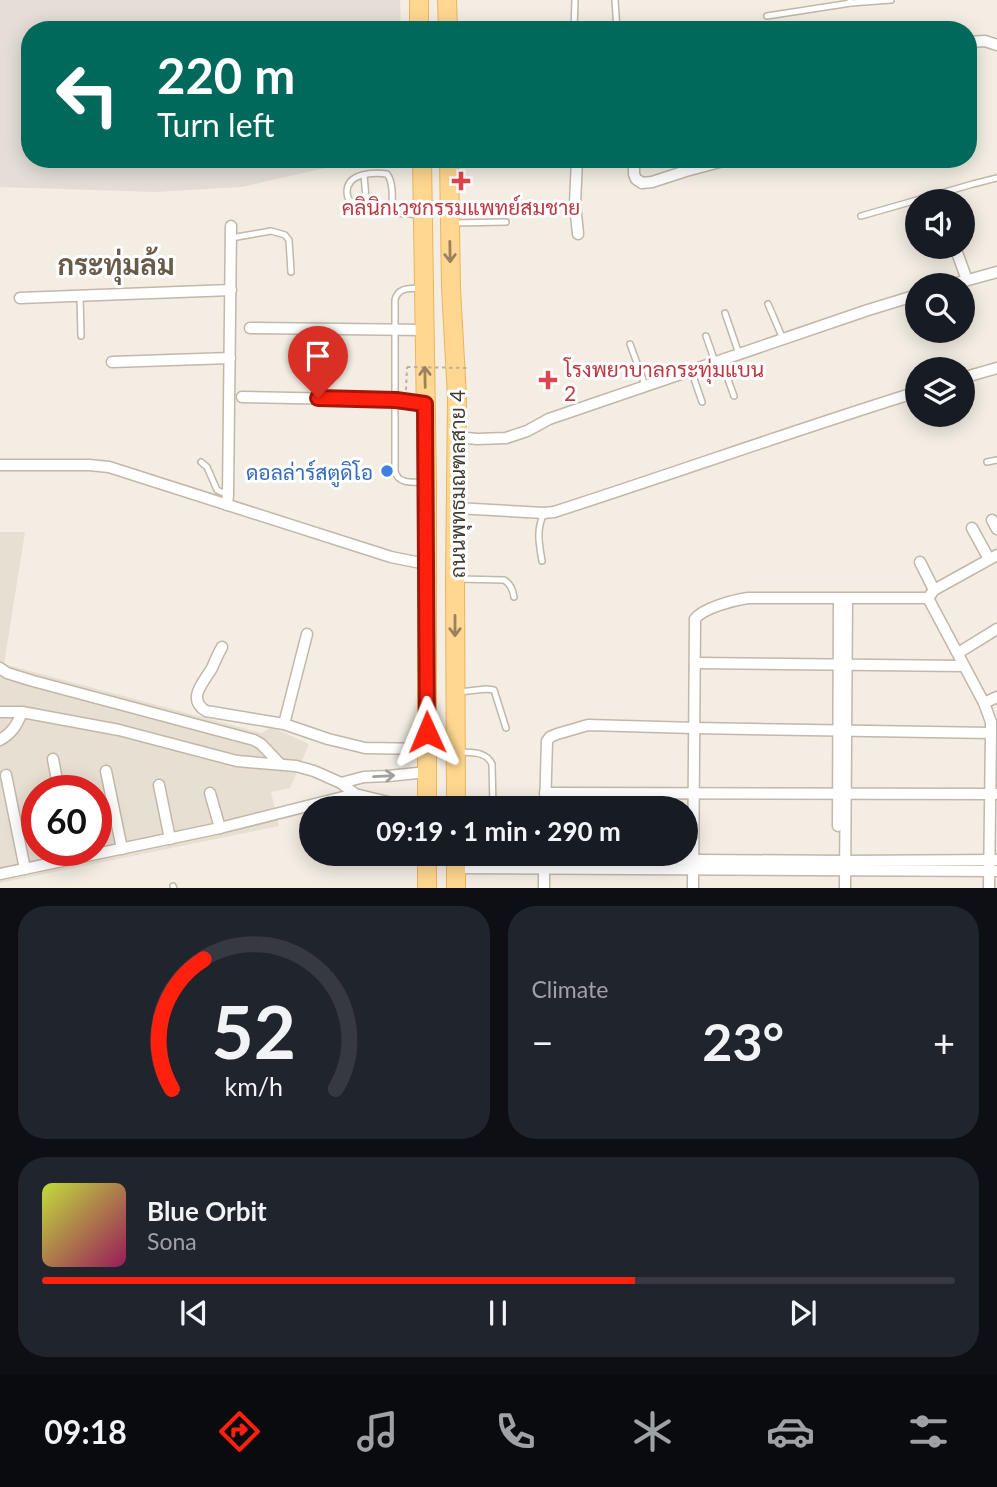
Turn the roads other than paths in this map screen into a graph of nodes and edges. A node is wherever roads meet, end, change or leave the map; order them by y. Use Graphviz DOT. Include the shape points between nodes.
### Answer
graph roads {
  1 [pos="419,0"];
  2 [pos="447,0"];
  3 [pos="575,0"];
  4 [pos="615,0"];
  5 [pos="891,0"];
  6 [pos="850,2"];
  7 [pos="767,16"];
  8 [pos="419,21"];
  9 [pos="448,21"];
  10 [pos="575,21"];
  11 [pos="616,21"];
  12 [pos="977,41"];
  13 [pos="997,45"];
  14 [pos="422,168"];
  15 [pos="449,168"];
  16 [pos="577,168"];
  17 [pos="634,168"];
  18 [pos="697,168"];
  19 [pos="364,175"];
  20 [pos="997,178"];
  21 [pos="367,210"];
  22 [pos="392,211"];
  23 [pos="423,215"];
  24 [pos="861,216"];
  25 [pos="506,222"];
  26 [pos="450,223"];
  27 [pos="231,226"];
  28 [pos="578,234"];
  29 [pos="231,238"];
  30 [pos="997,271"];
  31 [pos="291,272"];
  32 [pos="975,278"];
  33 [pos="424,287"];
  34 [pos="230,290"];
  35 [pos="80,296"];
  36 [pos="20,298"];
  37 [pos="905,299"];
  38 [pos="768,304"];
  39 [pos="725,313"];
  40 [pos="250,328"];
  41 [pos="396,330"];
  42 [pos="425,330"];
  43 [pos="81,336"];
  44 [pos="706,336"];
  45 [pos="783,339"];
  46 [pos="630,344"];
  47 [pos="739,354"];
  48 [pos="230,358"];
  49 [pos="718,361"];
  50 [pos="112,362"];
  51 [pos="997,368"];
  52 [pos="691,370"];
  53 [pos="975,374"];
  54 [pos="645,385"];
  55 [pos="734,396"];
  56 [pos="905,396"];
  57 [pos="242,397"];
  58 [pos="401,401"];
  59 [pos="702,402"];
  60 [pos="425,404"];
  61 [pos="457,437"];
  62 [pos="997,460"];
  63 [pos="987,462"];
  64 [pos="201,463"];
  65 [pos="0,466"];
  66 [pos="426,482"];
  67 [pos="228,500"];
  68 [pos="456,508"];
  69 [pos="544,513"];
  70 [pos="971,528"];
  71 [pos="993,557"];
  72 [pos="542,561"];
  73 [pos="920,562"];
  74 [pos="426,564"];
  75 [pos="455,579"];
  76 [pos="931,594"];
  77 [pos="514,597"];
  78 [pos="843,599"];
  79 [pos="997,629"];
  80 [pos="307,634"];
  81 [pos="222,648"];
  82 [pos="958,653"];
  83 [pos="695,663"];
  84 [pos="843,664"];
  85 [pos="964,666"];
  86 [pos="0,668"];
  87 [pos="997,697"];
  88 [pos="456,699"];
  89 [pos="984,703"];
  90 [pos="0,712"];
  91 [pos="22,712"];
  92 [pos="284,724"];
  93 [pos="506,728"];
  94 [pos="694,729"];
  95 [pos="842,730"];
  96 [pos="991,733"];
  97 [pos="0,740"];
  98 [pos="427,741"];
  99 [pos="456,751"];
  100 [pos="53,759"];
  101 [pos="280,764"];
  102 [pos="106,771"];
  103 [pos="427,772"];
  104 [pos="6,775"];
  105 [pos="56,775"];
  106 [pos="341,783"];
  107 [pos="159,785"];
  108 [pos="210,793"];
  109 [pos="545,793"];
  110 [pos="694,793"];
  111 [pos="355,794"];
  112 [pos="842,794"];
  113 [pos="994,794"];
  114 [pos="363,796"];
  115 [pos="427,796"];
  116 [pos="456,796"];
  117 [pos="493,796"];
  118 [pos="220,828"];
  119 [pos="170,839"];
  120 [pos="122,849"];
  121 [pos="112,850"];
  122 [pos="698,864"];
  123 [pos="35,866"];
  124 [pos="427,866"];
  125 [pos="456,866"];
  126 [pos="544,866"];
  127 [pos="694,866"];
  128 [pos="842,866"];
  129 [pos="993,866"];
  130 [pos="25,869"];
  131 [pos="0,874"];
  132 [pos="427,888"];
  133 [pos="456,888"];
  134 [pos="544,888"];
  135 [pos="693,888"];
  136 [pos="838,888"];
  137 [pos="845,888"];
  138 [pos="989,888"];
  1 -- 8 [label="main road"];
  2 -- 9 [label="main road"];
  3 -- 10 [label="lane"];
  4 -- 11 [label="lane"];
  5 -- 6 [label="lane"];
  6 -- 7 [label="lane"];
  12 -- 13 [label="street"];
  14 -- 23 [label="main road, ถนนพุทธมณฑลสาย 4"];
  15 -- 26 [label="main road, ถนนพุทธมณฑลสาย 4"];
  16 -- 28 [label="street"];
  17 -- 18 [label="street" via="642,183"];
  19 -- 21 [label="lane"];
  19 -- 21 [label="lane" via="351,180 347,196"];
  19 -- 22 [label="lane" via="390,177"];
  20 -- 24 [label="lane"];
  21 -- 22 [label="lane"];
  22 -- 23 [label="lane"];
  23 -- 33 [label="main road, ถนนพุทธมณฑลสาย 4"];
  25 -- 26 [label="lane"];
  26 -- 61 [label="main road, ถนนพุทธมณฑลสาย 4, one-way"];
  27 -- 29 [label="street"];
  29 -- 31 [label="lane" via="271,231 285,234"];
  29 -- 34 [label="street"];
  30 -- 32 [label="street"];
  33 -- 41 [label="lane" via="397,294"];
  33 -- 42 [label="main road, ถนนพุทธมณฑลสาย 4"];
  34 -- 35 [label="street"];
  34 -- 48 [label="street"];
  35 -- 36 [label="street"];
  35 -- 43 [label="lane"];
  37 -- 45 [label="street"];
  38 -- 45 [label="lane"];
  39 -- 47 [label="lane"];
  40 -- 41 [label="street"];
  41 -- 42 [label="street"];
  41 -- 58 [label="lane"];
  60 -- 42 [label="main road, ถนนพุทธมณฑลสาย 4, one-way"];
  44 -- 49 [label="lane"];
  45 -- 47 [label="street"];
  46 -- 54 [label="lane"];
  47 -- 49 [label="street"];
  48 -- 50 [label="street"];
  48 -- 67 [label="street"];
  49 -- 52 [label="street"];
  49 -- 55 [label="lane"];
  51 -- 53 [label="street"];
  52 -- 54 [label="street"];
  52 -- 59 [label="lane"];
  54 -- 61 [label="street" via="549,419 517,436"];
  56 -- 69 [label="street"];
  57 -- 58 [label="street"];
  58 -- 60 [label="street"];
  58 -- 66 [label="lane" via="396,476 407,482"];
  60 -- 66 [label="main road, ถนนพุทธมณฑลสาย 4"];
  61 -- 68 [label="main road, ถนนพุทธมณฑลสาย 4"];
  62 -- 63 [label="lane"];
  64 -- 67 [label="lane"];
  65 -- 67 [label="street" via="99,465"];
  66 -- 74 [label="main road, ถนนพุทธมณฑลสาย 4"];
  67 -- 74 [label="street" via="391,557"];
  68 -- 69 [label="street"];
  68 -- 75 [label="main road, ถนนพุทธมณฑลสาย 4"];
  69 -- 72 [label="lane" via="538,538"];
  70 -- 71 [label="street"];
  71 -- 76 [label="street"];
  73 -- 76 [label="street"];
  74 -- 98 [label="main road, ถนนพุทธมณฑลสาย 4"];
  75 -- 77 [label="lane" via="504,579"];
  75 -- 88 [label="main road, ถนนพุทธมณฑลสาย 4, one-way"];
  76 -- 78 [label="street"];
  76 -- 82 [label="street"];
  78 -- 83 [label="street" via="748,598 699,613 695,619"];
  78 -- 84 [label="street"];
  79 -- 82 [label="street"];
  80 -- 92 [label="street"];
  81 -- 92 [label="street" via="199,689 200,707"];
  82 -- 85 [label="street"];
  83 -- 84 [label="street"];
  83 -- 94 [label="street"];
  84 -- 85 [label="street"];
  84 -- 95 [label="street"];
  85 -- 89 [label="street"];
  86 -- 101 [label="street" via="33,681 254,740"];
  87 -- 89 [label="street"];
  88 -- 93 [label="lane" via="494,690"];
  88 -- 98 [label="main road"];
  88 -- 99 [label="main road, ถนนพุทธมณฑลสาย 4"];
  89 -- 96 [label="street"];
  90 -- 91 [label="street"];
  91 -- 97 [label="street" via="13,730"];
  91 -- 101 [label="street" via="119,730 237,761"];
  92 -- 98 [label="street" via="365,748"];
  94 -- 95 [label="street"];
  94 -- 109 [label="street" via="588,725 550,737"];
  94 -- 110 [label="street"];
  95 -- 96 [label="street"];
  95 -- 112 [label="street"];
  96 -- 113 [label="street"];
  98 -- 103 [label="main road, ถนนพุทธมณฑลสาย 4"];
  99 -- 116 [label="main road, ถนนพุทธมณฑลสาย 4"];
  99 -- 117 [label="lane" via="489,759"];
  100 -- 105 [label="street"];
  101 -- 106 [label="street"];
  102 -- 120 [label="street"];
  106 -- 103 [label="street, one-way"];
  103 -- 115 [label="main road, ถนนพุทธมณฑลสาย 4"];
  104 -- 130 [label="street"];
  106 -- 111 [label="street"];
  107 -- 119 [label="street"];
  108 -- 118 [label="street"];
  109 -- 110 [label="street"];
  110 -- 112 [label="street"];
  111 -- 114 [label="street"];
  111 -- 118 [label="street"];
  112 -- 113 [label="street"];
  112 -- 128 [label="street"];
  113 -- 129 [label="street"];
  118 -- 119 [label="street"];
  119 -- 120 [label="street"];
  120 -- 121 [label="street"];
  122 -- 128 [label="street"];
  123 -- 130 [label="street"];
  124 -- 132 [label="main road"];
  125 -- 133 [label="main road"];
  126 -- 134 [label="street"];
  127 -- 135 [label="street"];
  128 -- 129 [label="street"];
  128 -- 136 [label="street"];
  128 -- 137 [label="street"];
  129 -- 138 [label="street"];
  130 -- 131 [label="street"];
}
